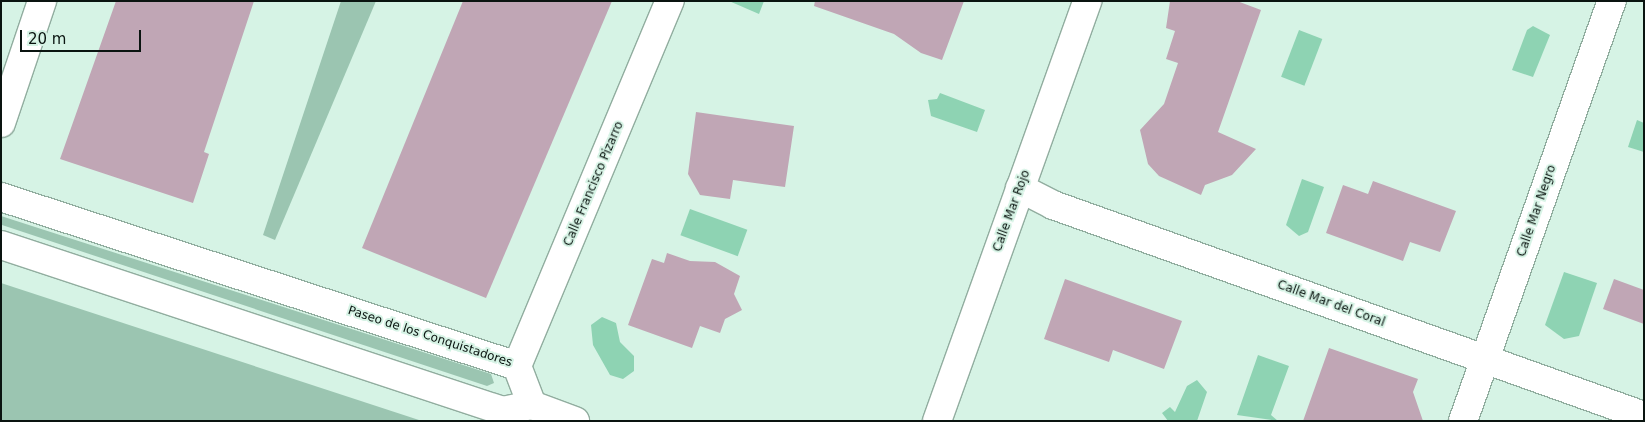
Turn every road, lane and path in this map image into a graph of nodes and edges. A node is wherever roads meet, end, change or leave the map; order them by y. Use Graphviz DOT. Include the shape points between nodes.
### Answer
graph roads {
  1 [pos="42,1"];
  2 [pos="670,1"];
  3 [pos="1087,1"];
  4 [pos="1612,1"];
  5 [pos="1,123"];
  6 [pos="1020,188"];
  7 [pos="1,197"];
  8 [pos="1,245"];
  9 [pos="1484,359"];
  10 [pos="518,366"];
  11 [pos="532,405"];
  12 [pos="1644,416"];
  13 [pos="575,421"];
  14 [pos="937,421"];
  15 [pos="1463,421"];
  1 -- 5 [label="street"];
  2 -- 10 [label="street, Calle Francisco Pizarro"];
  3 -- 6 [label="street, Calle Mar Rojo"];
  4 -- 9 [label="street, Calle Mar Negro"];
  6 -- 9 [label="street, Calle Mar del Coral" via="1053,205"];
  6 -- 14 [label="street, Calle Mar Rojo"];
  7 -- 10 [label="street, Paseo de los Conquistadores"];
  8 -- 11 [label="street" via="503,410"];
  9 -- 12 [label="street, Calle Mar del Coral"];
  9 -- 15 [label="street, Calle Mar Negro"];
  10 -- 11 [label="street, Paseo de los Conquistadores"];
  11 -- 13 [label="street"];
}
